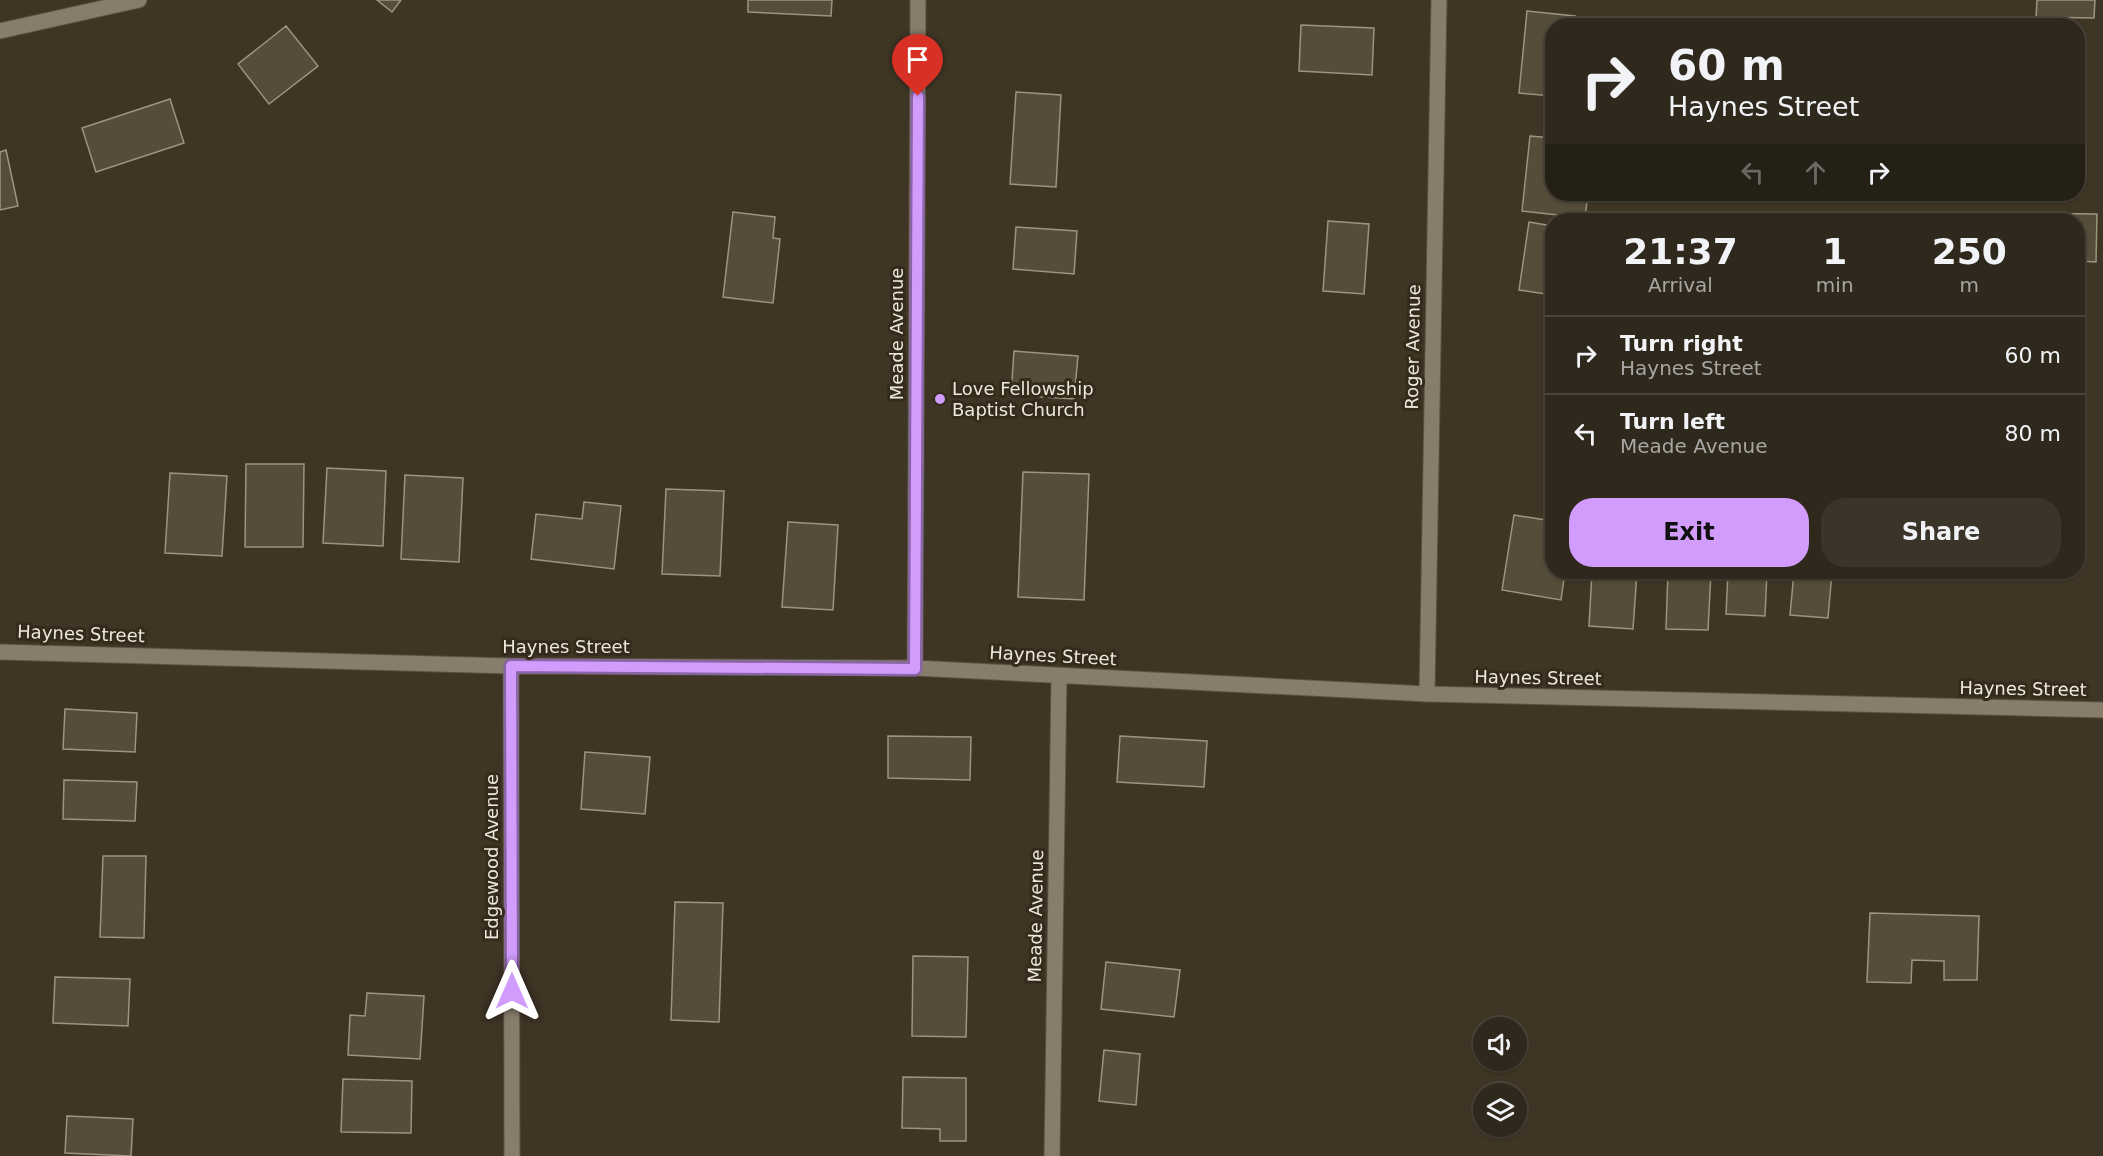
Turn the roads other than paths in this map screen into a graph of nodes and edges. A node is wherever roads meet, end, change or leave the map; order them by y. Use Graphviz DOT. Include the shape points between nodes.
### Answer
graph roads {
  1 [pos="139,0"];
  2 [pos="918,0"];
  3 [pos="1439,0"];
  4 [pos="0,31"];
  5 [pos="0,652"];
  6 [pos="511,666"];
  7 [pos="915,669"];
  8 [pos="1059,676"];
  9 [pos="1427,694"];
  10 [pos="2103,710"];
  11 [pos="512,1156"];
  12 [pos="1052,1156"];
  1 -- 4 [label="street"];
  2 -- 7 [label="street, Meade Avenue"];
  3 -- 9 [label="street, Roger Avenue"];
  5 -- 6 [label="street, Haynes Street"];
  6 -- 7 [label="street, Haynes Street"];
  6 -- 11 [label="street, Edgewood Avenue"];
  7 -- 8 [label="street, Haynes Street"];
  8 -- 9 [label="street, Haynes Street"];
  8 -- 12 [label="street, Meade Avenue"];
  9 -- 10 [label="street, Haynes Street"];
}
